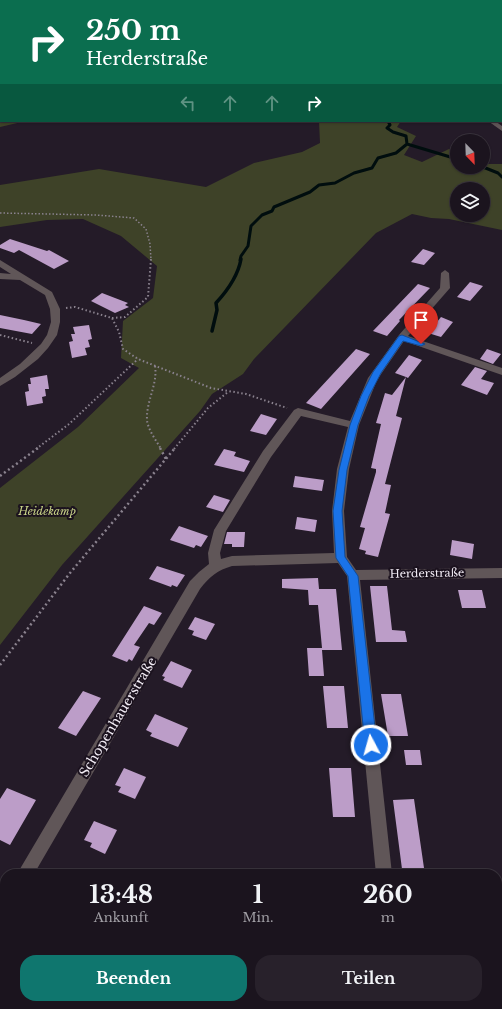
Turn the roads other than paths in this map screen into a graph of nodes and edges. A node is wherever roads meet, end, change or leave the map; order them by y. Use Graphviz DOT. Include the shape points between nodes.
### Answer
graph roads {
  1 [pos="493,122"];
  2 [pos="502,128"];
  3 [pos="0,263"];
  4 [pos="445,273"];
  5 [pos="0,276"];
  6 [pos="22,277"];
  7 [pos="402,338"];
  8 [pos="502,372"];
  9 [pos="0,383"];
  10 [pos="354,425"];
  11 [pos="340,558"];
  12 [pos="216,565"];
  13 [pos="502,573"];
  14 [pos="353,576"];
  15 [pos="28,869"];
  16 [pos="383,869"];
  1 -- 2 [label="street"];
  3 -- 6 [label="street"];
  4 -- 7 [label="street" via="445,288"];
  5 -- 6 [label="street"];
  6 -- 9 [label="street" via="49,294 57,316 54,329 44,346"];
  7 -- 8 [label="street"];
  7 -- 10 [label="street" via="372,380"];
  10 -- 11 [label="street" via="343,470 338,511"];
  10 -- 12 [label="street" via="298,412 267,454 220,530 214,553"];
  11 -- 12 [label="street, Schopenhauerstraße" via="232,561"];
  11 -- 14 [label="street"];
  12 -- 15 [label="street, Schopenhauerstraße" via="195,585"];
  13 -- 14 [label="street, Herderstraße"];
  14 -- 16 [label="street"];
}
